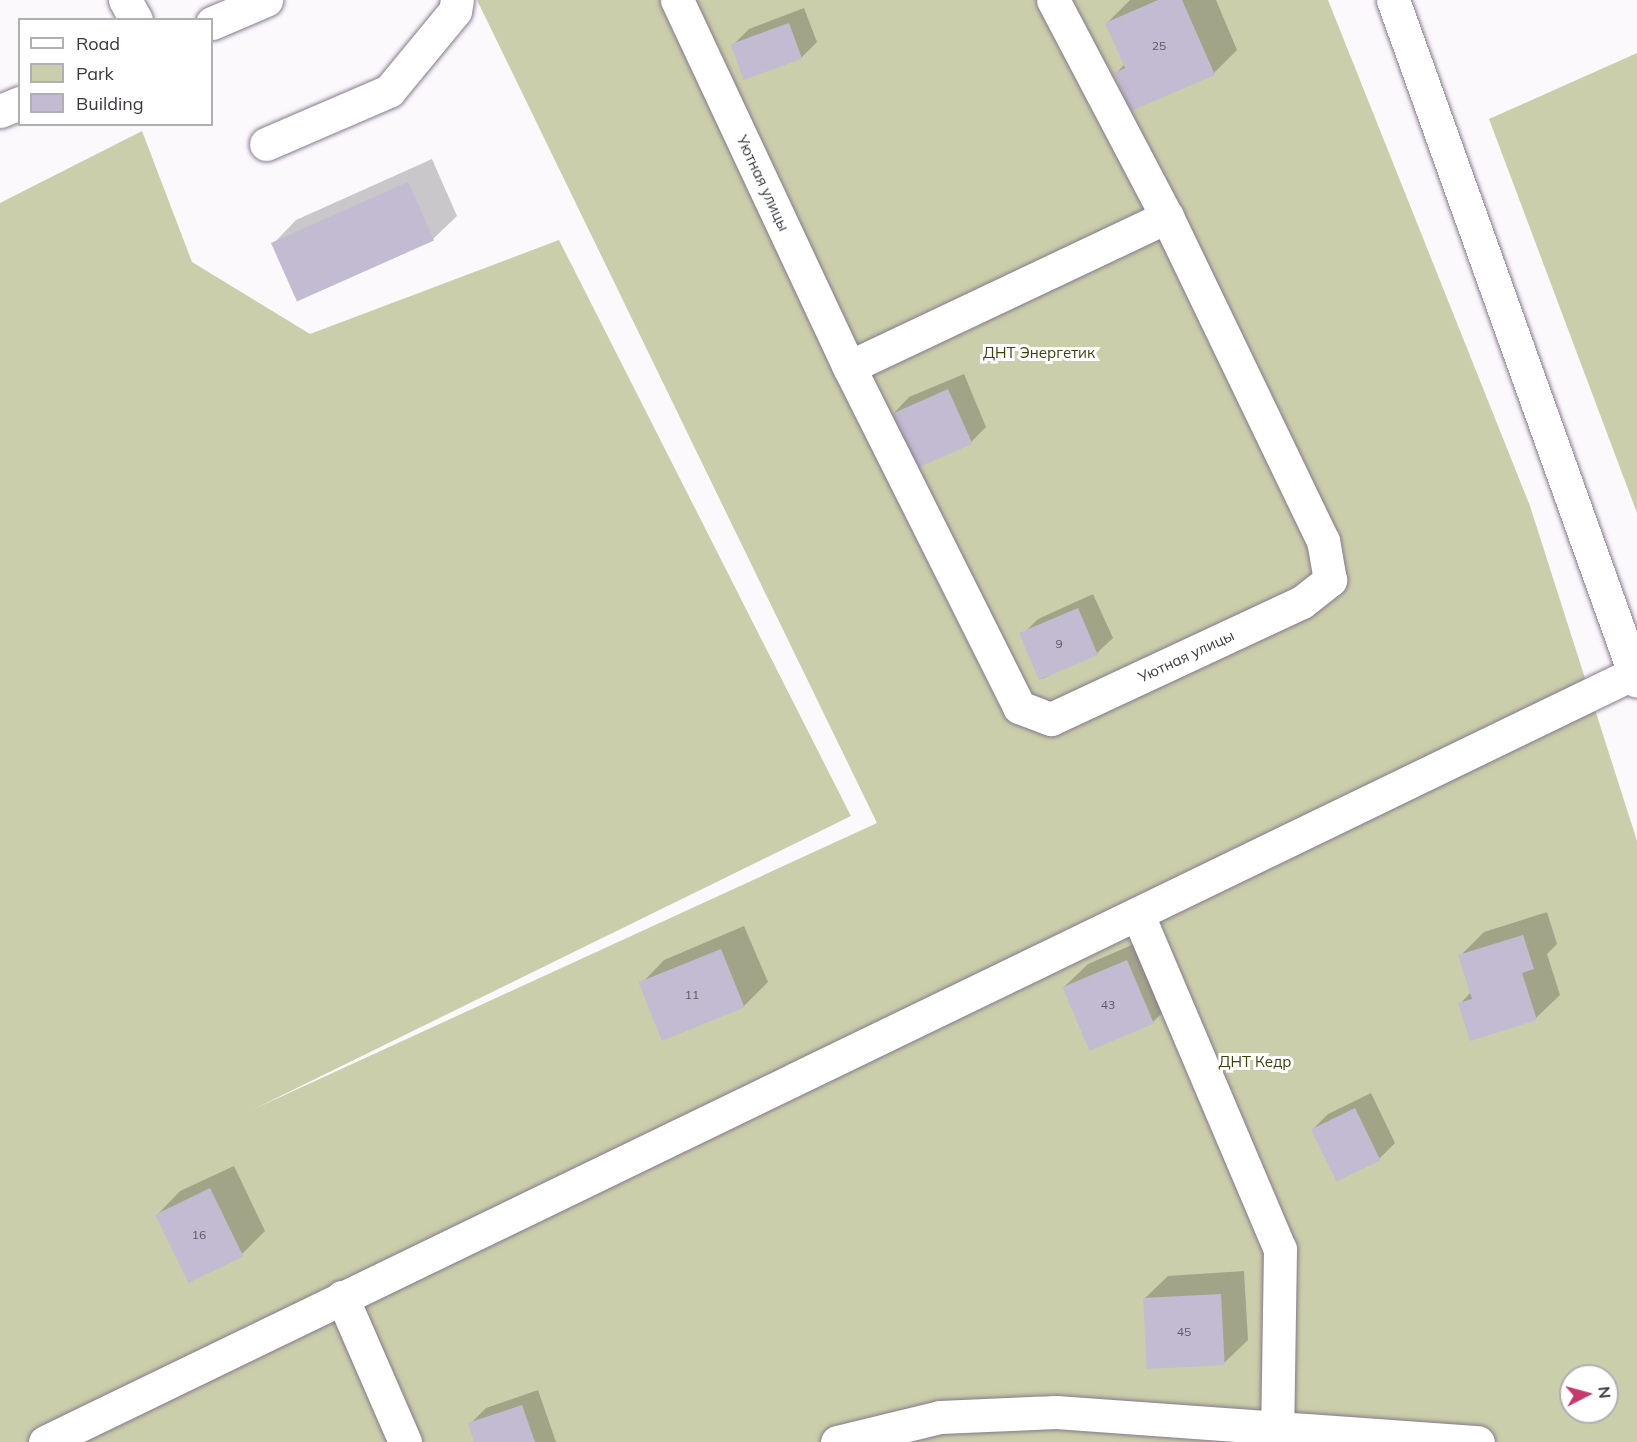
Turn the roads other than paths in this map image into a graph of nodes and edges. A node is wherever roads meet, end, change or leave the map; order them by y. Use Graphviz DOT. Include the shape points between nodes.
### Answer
graph roads {
  1 [pos="125,0"];
  2 [pos="266,0"];
  3 [pos="457,0"];
  4 [pos="677,0"];
  5 [pos="1053,0"];
  6 [pos="1393,0"];
  7 [pos="135,18"];
  8 [pos="213,23"];
  9 [pos="18,104"];
  10 [pos="0,111"];
  11 [pos="266,144"];
  12 [pos="1167,217"];
  13 [pos="849,367"];
  14 [pos="1636,677"];
  15 [pos="1138,915"];
  16 [pos="342,1297"];
  17 [pos="1278,1434"];
  18 [pos="45,1442"];
  19 [pos="405,1442"];
  20 [pos="837,1442"];
  21 [pos="1478,1442"];
  1 -- 7 [label="street"];
  2 -- 8 [label="street"];
  3 -- 11 [label="street" via="455,11 389,91"];
  4 -- 13 [label="street, Уютная улицы"];
  5 -- 12 [label="street, Уютная улицы"];
  6 -- 14 [label="street"];
  9 -- 10 [label="street"];
  12 -- 13 [label="street"];
  12 -- 13 [label="street, Уютная улицы" via="1323,541 1330,580 1302,602 1051,719 1019,707"];
  14 -- 15 [label="street"];
  15 -- 16 [label="street"];
  15 -- 17 [label="street" via="1280,1249"];
  16 -- 18 [label="street"];
  16 -- 19 [label="street"];
  17 -- 20 [label="street" via="1056,1412 940,1417"];
  17 -- 21 [label="street"];
}
